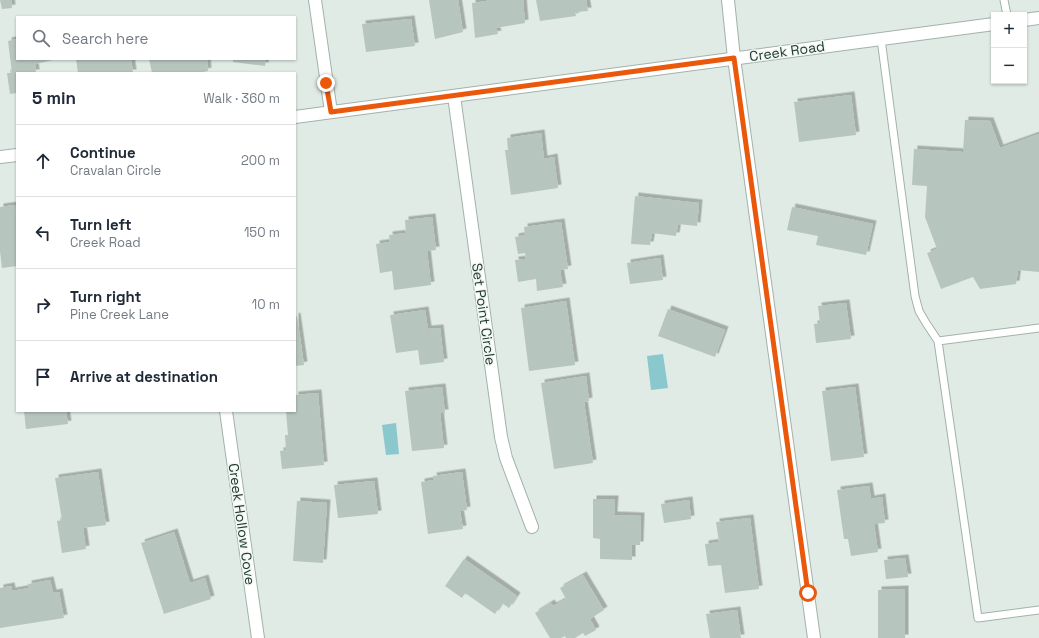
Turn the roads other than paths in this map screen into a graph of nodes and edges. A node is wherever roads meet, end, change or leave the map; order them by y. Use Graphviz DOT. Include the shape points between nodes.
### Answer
graph roads {
  1 [pos="314,0"];
  2 [pos="728,0"];
  3 [pos="1004,0"];
  4 [pos="1006,12"];
  5 [pos="1039,18"];
  6 [pos="1027,20"];
  7 [pos="991,24"];
  8 [pos="881,39"];
  9 [pos="734,58"];
  10 [pos="454,96"];
  11 [pos="331,112"];
  12 [pos="296,117"];
  13 [pos="16,155"];
  14 [pos="0,157"];
  15 [pos="1039,328"];
  16 [pos="938,341"];
  17 [pos="226,412"];
  18 [pos="532,527"];
  19 [pos="1039,610"];
  20 [pos="258,638"];
  21 [pos="814,638"];
  1 -- 11 [label="street"];
  2 -- 9 [label="street"];
  3 -- 4 [label="lane"];
  5 -- 6 [label="street"];
  7 -- 8 [label="street, Creek Road"];
  8 -- 9 [label="street, Creek Road"];
  8 -- 16 [label="lane" via="914,296 919,311"];
  9 -- 10 [label="street, Creek Road"];
  9 -- 21 [label="street"];
  10 -- 11 [label="street, Creek Road"];
  10 -- 18 [label="street, Set Point Circle" via="501,437 506,458"];
  11 -- 12 [label="street, Creek Road"];
  13 -- 14 [label="street"];
  15 -- 16 [label="lane"];
  16 -- 19 [label="lane" via="978,618"];
  17 -- 20 [label="street, Creek Hollow Cove"];
}
